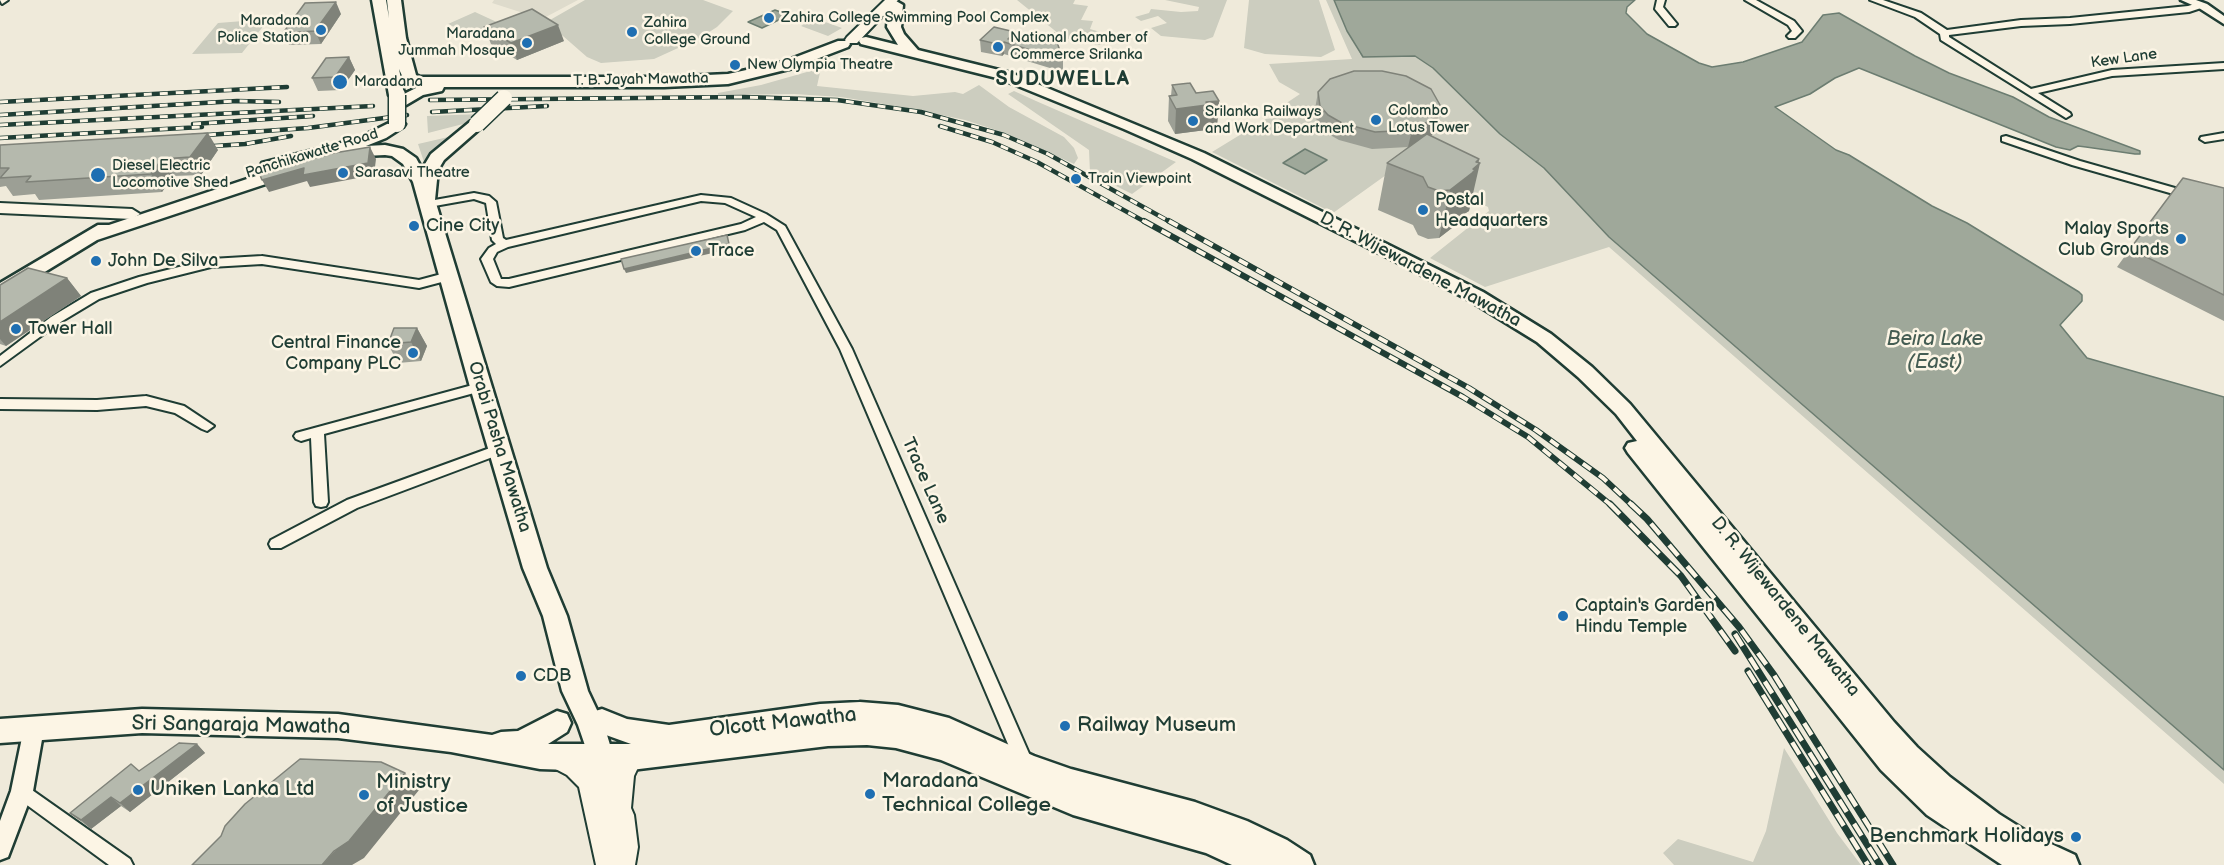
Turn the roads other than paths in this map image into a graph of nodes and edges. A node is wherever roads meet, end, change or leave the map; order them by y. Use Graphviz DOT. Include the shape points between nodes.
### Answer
graph roads {
  1 [pos="380,0"];
  2 [pos="394,0"];
  3 [pos="1660,0"];
  4 [pos="1749,0"];
  5 [pos="1874,0"];
  6 [pos="896,2"];
  7 [pos="2196,2"];
  8 [pos="2224,21"];
  9 [pos="1672,24"];
  10 [pos="1944,33"];
  11 [pos="1792,36"];
  12 [pos="855,45"];
  13 [pos="912,51"];
  14 [pos="2224,66"];
  15 [pos="699,84"];
  16 [pos="432,86"];
  17 [pos="2029,92"];
  18 [pos="402,97"];
  19 [pos="504,98"];
  20 [pos="1065,102"];
  21 [pos="2066,115"];
  22 [pos="401,125"];
  23 [pos="2224,136"];
  24 [pos="2006,139"];
  25 [pos="2205,139"];
  26 [pos="364,151"];
  27 [pos="1195,159"];
  28 [pos="428,202"];
  29 [pos="2224,202"];
  30 [pos="0,208"];
  31 [pos="0,215"];
  32 [pos="124,217"];
  33 [pos="767,218"];
  34 [pos="94,236"];
  35 [pos="501,242"];
  36 [pos="449,276"];
  37 [pos="0,291"];
  38 [pos="0,362"];
  39 [pos="480,387"];
  40 [pos="0,404"];
  41 [pos="207,426"];
  42 [pos="317,432"];
  43 [pos="301,436"];
  44 [pos="501,449"];
  45 [pos="321,502"];
  46 [pos="276,544"];
  47 [pos="575,691"];
  48 [pos="602,721"];
  49 [pos="557,723"];
  50 [pos="33,728"];
  51 [pos="0,731"];
  52 [pos="481,744"];
  53 [pos="556,756"];
  54 [pos="631,757"];
  55 [pos="601,758"];
  56 [pos="1021,773"];
  57 [pos="22,791"];
  58 [pos="621,814"];
  59 [pos="0,850"];
  60 [pos="124,865"];
  61 [pos="611,865"];
  62 [pos="622,865"];
  63 [pos="1264,865"];
  64 [pos="1299,865"];
  65 [pos="2030,865"];
  66 [pos="2065,865"];
  1 -- 18 [label="main road"];
  2 -- 16 [label="main road" via="409,77"];
  3 -- 9 [label="street" via="1658,7"];
  4 -- 11 [label="street" via="1791,22 1797,31"];
  5 -- 10 [label="street" via="1918,15"];
  6 -- 12 [label="main road, T. B. Jayah Mawatha"];
  6 -- 13 [label="main road" via="894,27"];
  7 -- 8 [label="street"];
  7 -- 10 [label="street" via="2189,9"];
  10 -- 17 [label="street" via="1944,38"];
  12 -- 13 [label="main road, D. R. Wijewardene Mawatha"];
  12 -- 15 [label="main road, T. B. Jayah Mawatha" via="773,76"];
  12 -- 20 [label="main road, D. R. Wijewardene Mawatha" via="957,69"];
  13 -- 20 [label="main road, D. R. Wijewardene Mawatha" via="1006,76"];
  14 -- 17 [label="street, Kew Lane" via="2112,73"];
  15 -- 16 [label="main road, T. B. Jayah Mawatha" via="626,81"];
  15 -- 19 [label="main road, T. B. Jayah Mawatha" via="537,89"];
  16 -- 18 [label="main road"];
  16 -- 19 [label="main road" via="492,90 501,92"];
  17 -- 21 [label="street"];
  18 -- 22 [label="main road"];
  19 -- 28 [label="main road, bridge" via="437,157 430,170"];
  20 -- 27 [label="main road, D. R. Wijewardene Mawatha"];
  22 -- 26 [label="main road, Panchikawatte Road" via="404,132"];
  22 -- 32 [label="main road, Panchikawatte Road" via="363,142 237,176"];
  23 -- 25 [label="street"];
  24 -- 29 [label="street" via="2176,192"];
  26 -- 28 [label="main road, Panchikawatte Road" via="397,152 410,162"];
  26 -- 34 [label="main road, Panchikawatte Road" via="260,179"];
  27 -- 65 [label="main road, D. R. Wijewardene Mawatha" via="1452,294 1534,345 1606,411 1890,762 1937,806"];
  27 -- 66 [label="main road, D. R. Wijewardene Mawatha" via="1476,296 1544,338 1623,409 1908,756 1989,823"];
  28 -- 35 [label="street" via="485,198 491,202"];
  28 -- 36 [label="main road, Orabi Pasha Mawatha"];
  30 -- 32 [label="main road"];
  31 -- 32 [label="main road"];
  32 -- 34 [label="main road, Panchikawatte Road"];
  33 -- 35 [label="street" via="727,200 701,198"];
  33 -- 35 [label="street" via="745,227 504,283 495,279 487,259"];
  33 -- 56 [label="street, Trace Lane" via="781,228 789,241 846,349"];
  34 -- 37 [label="main road, Panchikawatte Road"];
  36 -- 38 [label="street" via="419,284 262,260 211,263 95,296 55,320"];
  36 -- 39 [label="main road, Orabi Pasha Mawatha"];
  39 -- 42 [label="street"];
  39 -- 44 [label="main road, Orabi Pasha Mawatha"];
  40 -- 41 [label="street" via="146,401 179,409"];
  42 -- 43 [label="street"];
  42 -- 45 [label="street"];
  44 -- 46 [label="street" via="352,504"];
  44 -- 47 [label="main road, Orabi Pasha Mawatha"];
  47 -- 48 [label="main road, Orabi Pasha Mawatha"];
  47 -- 49 [label="main road"];
  47 -- 55 [label="main road, Orabi Pasha Mawatha"];
  48 -- 56 [label="highway, Olcott Mawatha" via="625,731 669,737 820,716 879,715 949,730"];
  49 -- 52 [label="highway, Sri Sangaraja Mawatha" via="520,743"];
  50 -- 51 [label="highway, Sri Sangaraja Mawatha"];
  50 -- 52 [label="highway, Sri Sangaraja Mawatha" via="142,722 338,726"];
  50 -- 57 [label="street"];
  52 -- 53 [label="highway, Sri Sangaraja Mawatha" via="516,753"];
  53 -- 55 [label="highway, Sri Sangaraja Mawatha"];
  53 -- 61 [label="main road" via="585,774 591,784"];
  54 -- 55 [label="highway, Olcott Mawatha"];
  54 -- 56 [label="highway, Olcott Mawatha" via="796,737 867,733 928,743"];
  54 -- 58 [label="main road" via="619,789"];
  55 -- 58 [label="main road"];
  56 -- 63 [label="highway, Olcott Mawatha" via="1084,805 1211,840"];
  56 -- 64 [label="highway, Olcott Mawatha" via="1195,816 1236,831"];
  57 -- 59 [label="street"];
  57 -- 60 [label="street"];
  58 -- 62 [label="main road" via="625,846"];
}
